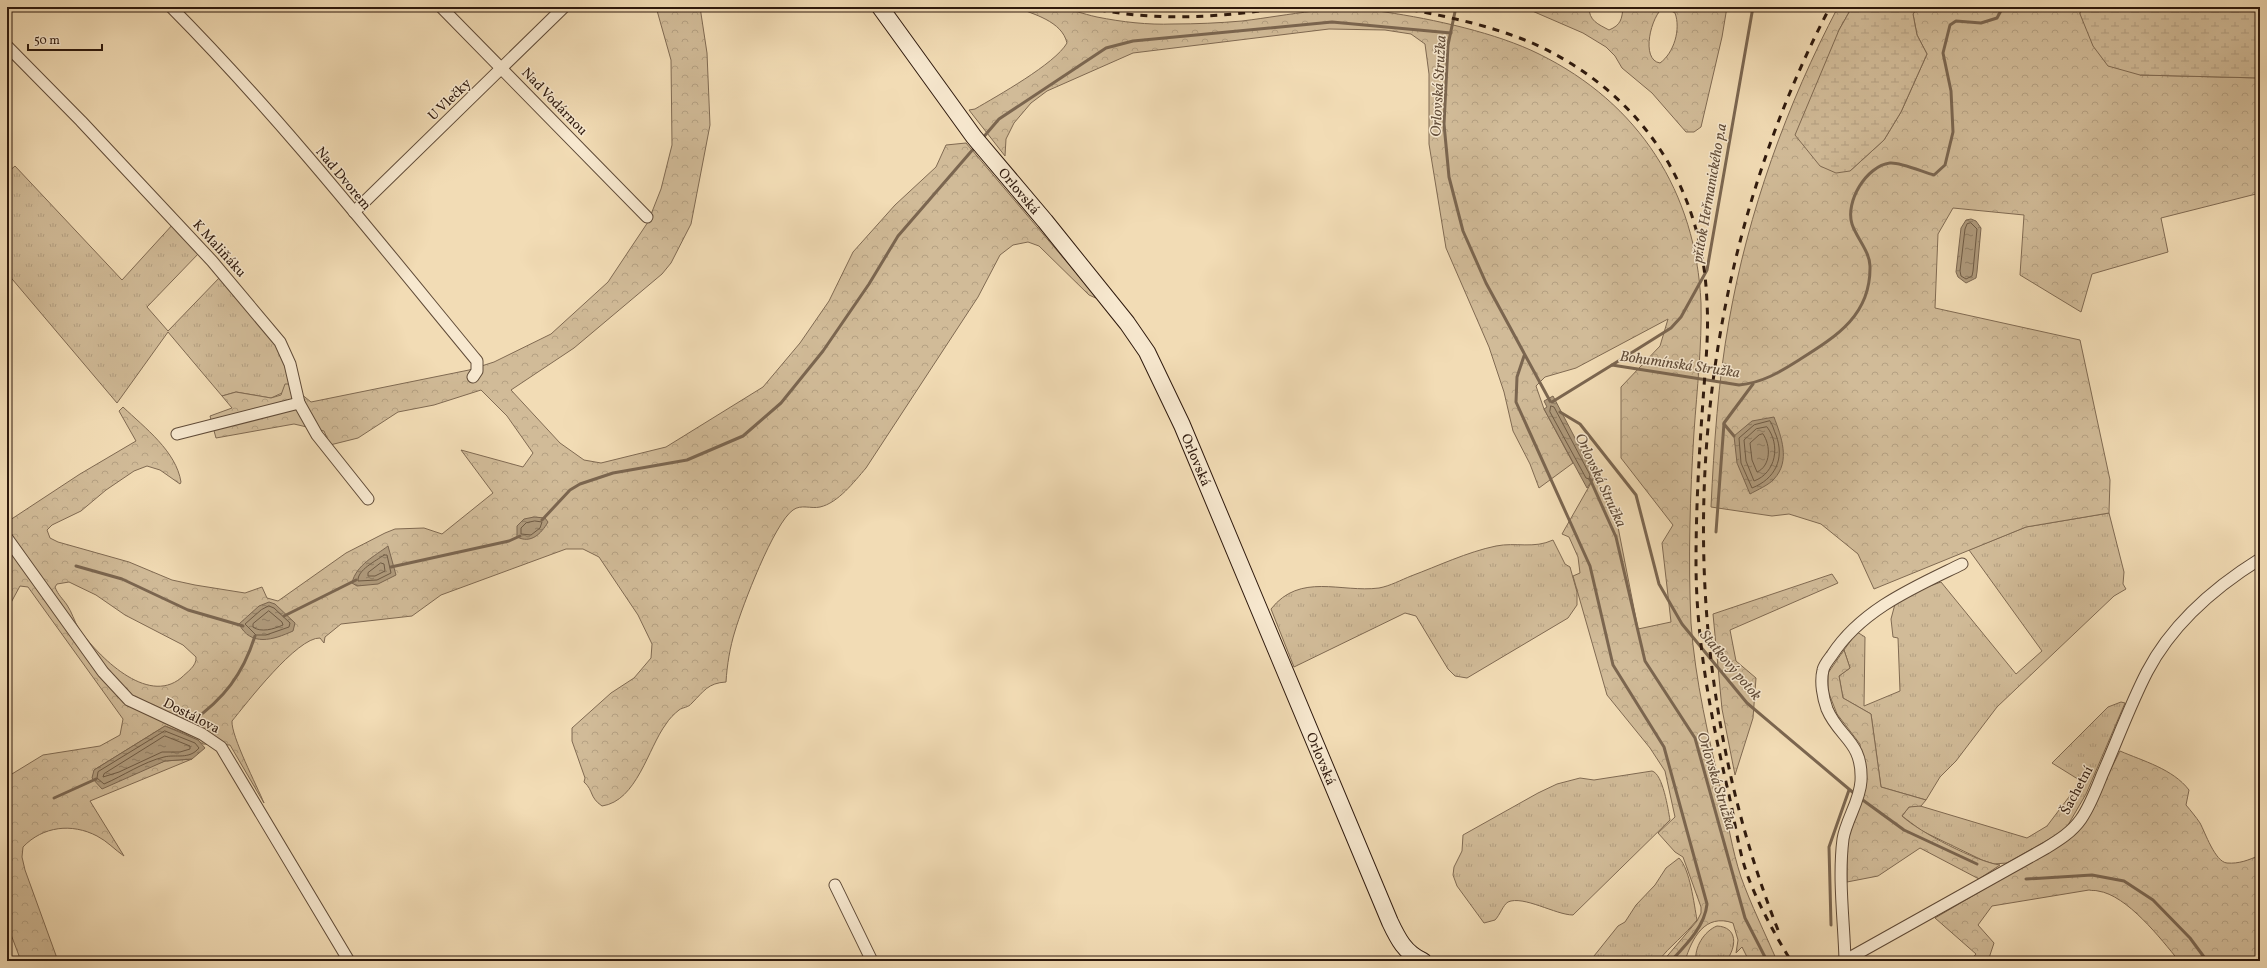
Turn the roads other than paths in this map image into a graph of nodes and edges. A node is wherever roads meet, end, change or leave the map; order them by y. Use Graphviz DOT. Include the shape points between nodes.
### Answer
graph roads {
  1 [pos="172,7"];
  2 [pos="441,7"];
  3 [pos="564,7"];
  4 [pos="880,7"];
  5 [pos="7,46"];
  6 [pos="502,69"];
  7 [pos="354,212"];
  8 [pos="647,217"];
  9 [pos="473,377"];
  10 [pos="299,403"];
  11 [pos="177,434"];
  12 [pos="368,499"];
  13 [pos="7,538"];
  14 [pos="2260,559"];
  15 [pos="1962,564"];
  16 [pos="835,885"];
  17 [pos="1406,957"];
  18 [pos="349,961"];
  19 [pos="872,961"];
  20 [pos="1423,961"];
  21 [pos="1844,961"];
  1 -- 7 [label="street, Nad Dvorem" via="215,52"];
  2 -- 6 [label="street, Nad Vodárnou"];
  3 -- 6 [label="street, U Vlečky"];
  4 -- 17 [label="main road, Orlovská" via="978,143 1105,295 1147,352 1163,383 1263,615"];
  5 -- 10 [label="street, K Maliňáku" via="82,121 212,261 280,342 290,364"];
  6 -- 7 [label="street, U Vlečky"];
  6 -- 8 [label="street, Nad Vodárnou"];
  7 -- 9 [label="street, Nad Dvorem" via="477,361 477,371"];
  10 -- 11 [label="street"];
  10 -- 12 [label="street, K Maliňáku" via="317,436"];
  13 -- 18 [label="street, Dostálova" via="103,672 129,700 202,734 221,747"];
  14 -- 21 [label="street, Šachetní" via="2230,579 2194,610 2164,642 2147,672 2081,819 2067,834"];
  15 -- 21 [label="street, Šachetní" via="1894,598 1870,614 1837,647 1823,670 1822,691 1827,710 1855,746 1861,782 1843,837 1841,855"];
  16 -- 19 [label="street"];
  17 -- 20 [label="main road, Orlovská"];
}
